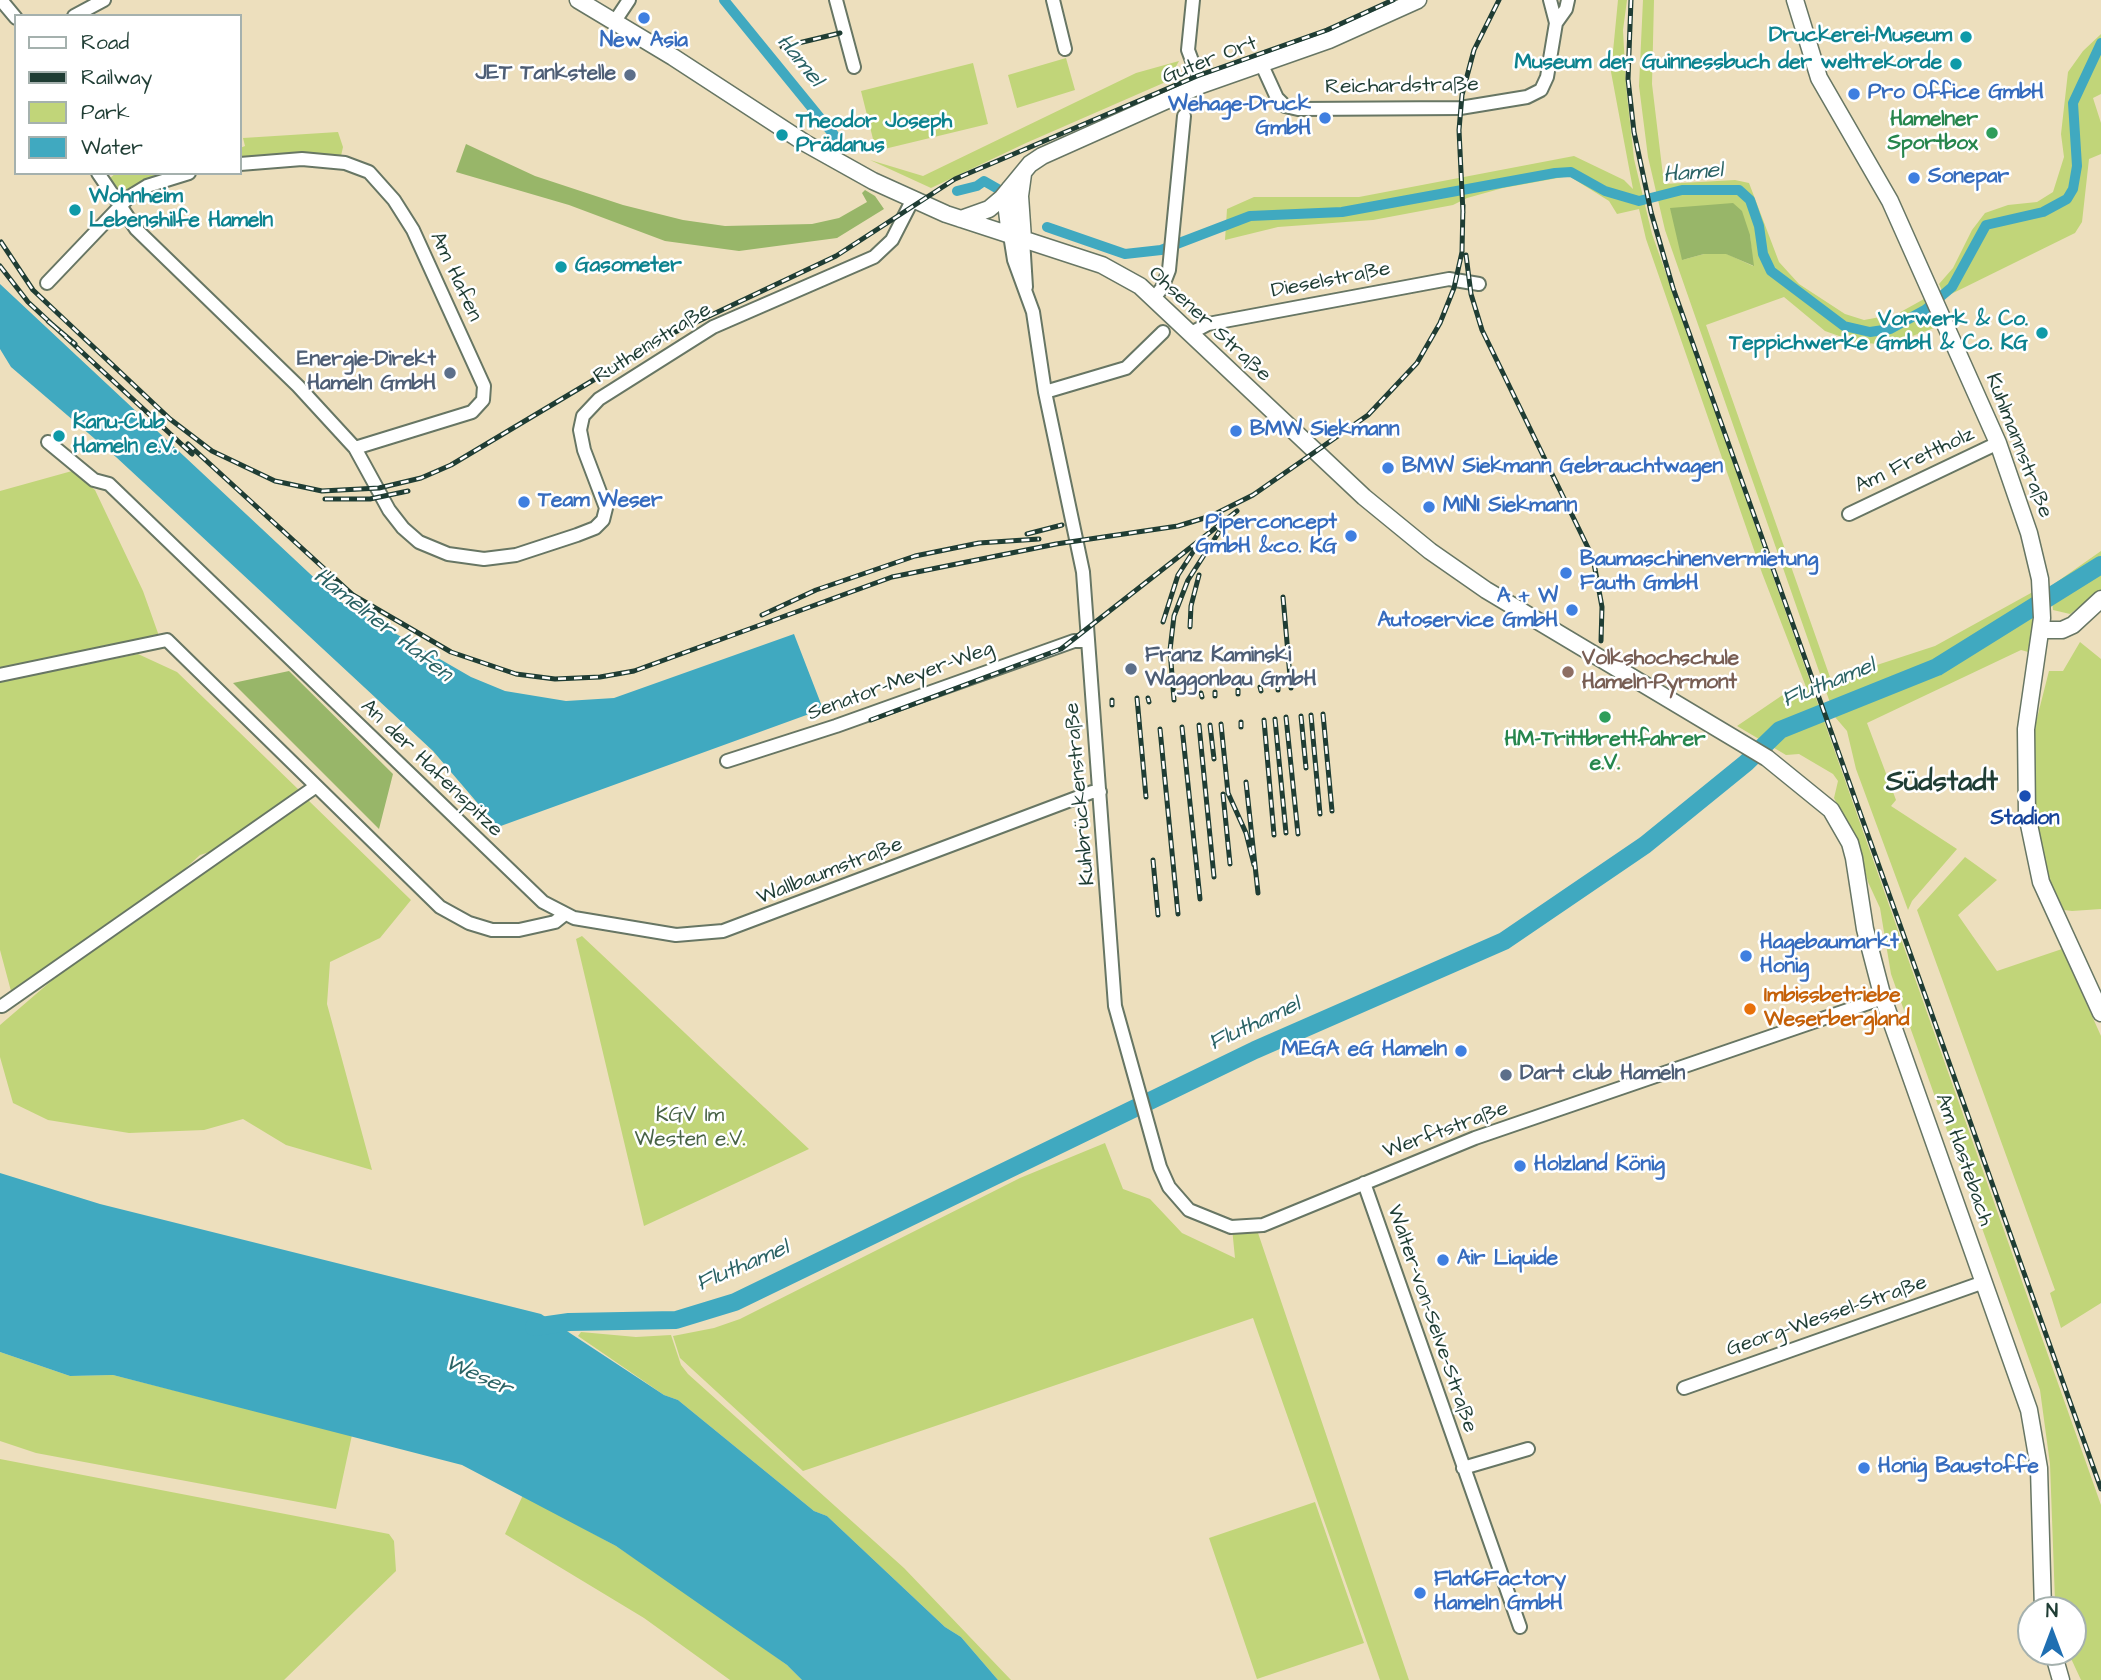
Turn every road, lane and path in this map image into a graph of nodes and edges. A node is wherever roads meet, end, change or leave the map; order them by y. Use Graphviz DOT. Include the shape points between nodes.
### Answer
graph roads {
  1 [pos="1,0"];
  2 [pos="105,0"];
  3 [pos="578,0"];
  4 [pos="629,0"];
  5 [pos="836,0"];
  6 [pos="1053,0"];
  7 [pos="1193,0"];
  8 [pos="1418,0"];
  9 [pos="1550,0"];
  10 [pos="1568,0"];
  11 [pos="1795,0"];
  12 [pos="78,14"];
  13 [pos="14,16"];
  14 [pos="615,21"];
  15 [pos="1556,23"];
  16 [pos="1065,49"];
  17 [pos="1261,63"];
  18 [pos="854,67"];
  19 [pos="1201,85"];
  20 [pos="1184,116"];
  21 [pos="242,164"];
  22 [pos="1024,172"];
  23 [pos="99,175"];
  24 [pos="183,175"];
  25 [pos="1010,188"];
  26 [pos="913,199"];
  27 [pos="120,206"];
  28 [pos="961,219"];
  29 [pos="1016,237"];
  30 [pos="47,284"];
  31 [pos="1479,284"];
  32 [pos="1154,298"];
  33 [pos="1163,332"];
  34 [pos="1191,333"];
  35 [pos="1045,392"];
  36 [pos="48,442"];
  37 [pos="1998,443"];
  38 [pos="355,448"];
  39 [pos="1849,514"];
  40 [pos="2101,599"];
  41 [pos="2042,624"];
  42 [pos="1088,641"];
  43 [pos="0,675"];
  44 [pos="1768,758"];
  45 [pos="727,761"];
  46 [pos="315,787"];
  47 [pos="1100,792"];
  48 [pos="565,914"];
  49 [pos="1883,998"];
  50 [pos="2,1006"];
  51 [pos="2101,1013"];
  52 [pos="1364,1183"];
  53 [pos="1263,1225"];
  54 [pos="1984,1282"];
  55 [pos="1684,1388"];
  56 [pos="1528,1449"];
  57 [pos="1463,1468"];
  58 [pos="2043,1596"];
  59 [pos="1520,1627"];
  1 -- 13 [label="street"];
  2 -- 12 [label="street"];
  3 -- 14 [label="main road, Ohsener Straße"];
  4 -- 14 [label="street"];
  5 -- 18 [label="street"];
  6 -- 16 [label="street"];
  7 -- 19 [label="street" via="1189,56"];
  8 -- 17 [label="main road, Guter Ort" via="1329,40"];
  9 -- 15 [label="street, Reichardstraße"];
  10 -- 15 [label="street, Reichardstraße"];
  11 -- 37 [label="main road, Kuhlmannstraße" via="1819,78 1880,181"];
  14 -- 26 [label="main road, Ohsener Straße" via="805,143"];
  15 -- 17 [label="street, Reichardstraße" via="1541,90 1485,106 1290,108 1277,98"];
  17 -- 19 [label="main road, Guter Ort"];
  19 -- 22 [label="main road, Guter Ort" via="1042,156"];
  20 -- 32 [label="street" via="1171,259"];
  21 -- 38 [label="street, Am Hafen" via="302,159 345,163 369,172 413,230 484,386 483,400 472,412"];
  22 -- 25 [label="main road, Guter Ort"];
  22 -- 29 [label="main road"];
  23 -- 27 [label="street, Ruthenstraße"];
  24 -- 27 [label="street" via="147,186"];
  25 -- 28 [label="main road, Guter Ort" via="989,209"];
  25 -- 29 [label="main road" via="1007,211"];
  26 -- 28 [label="main road, Ohsener Straße"];
  26 -- 38 [label="street, Ruthenstraße" via="891,240 874,257 713,327 591,406 580,430 606,508 595,528 516,555 484,559 448,554 419,542 403,527"];
  27 -- 30 [label="street"];
  27 -- 38 [label="street, Ruthenstraße" via="136,229 298,386"];
  28 -- 29 [label="main road, Ohsener Straße"];
  29 -- 32 [label="main road, Ohsener Straße" via="1102,265"];
  29 -- 35 [label="street, Kuhbrückenstraße" via="1014,260 1026,288"];
  31 -- 34 [label="street, Dieselstraße" via="1449,279 1208,324"];
  32 -- 34 [label="main road, Ohsener Straße"];
  33 -- 35 [label="street" via="1126,368"];
  34 -- 44 [label="main road, Ohsener Straße" via="1373,505 1430,551 1486,590"];
  35 -- 42 [label="street, Kuhbrückenstraße" via="1083,572"];
  36 -- 48 [label="street, An der Hafenspitze" via="94,480 109,484 543,902"];
  37 -- 39 [label="street, Am Frettholz"];
  37 -- 41 [label="main road, Kuhlmannstraße" via="2029,533 2041,590"];
  40 -- 41 [label="main road" via="2062,630"];
  41 -- 51 [label="main road, Kuhlmannstraße" via="2026,729 2026,814 2042,882"];
  42 -- 45 [label="street, Senator-Meyer-Weg" via="1074,641"];
  42 -- 47 [label="street, Kuhbrückenstraße"];
  43 -- 46 [label="street" via="167,640"];
  44 -- 49 [label="main road, Am Hastebach" via="1824,802 1850,843"];
  46 -- 48 [label="street" via="425,895 469,923 492,930 519,930 555,922"];
  46 -- 50 [label="street"];
  47 -- 48 [label="street, Wallbaumstraße" via="723,931 647,933"];
  47 -- 53 [label="street, Kuhbrückenstraße" via="1115,1006 1160,1167 1189,1210 1231,1227"];
  49 -- 52 [label="street, Werftstraße" via="1475,1138"];
  49 -- 54 [label="main road, Am Hastebach"];
  52 -- 53 [label="street, Werftstraße"];
  52 -- 57 [label="street, Walter-von-Selve-Straße"];
  54 -- 55 [label="street, Georg-Wessel-Straße"];
  54 -- 58 [label="main road, Am Hastebach" via="2032,1425 2039,1468"];
  56 -- 57 [label="street"];
  57 -- 59 [label="street, Walter-von-Selve-Straße"];
}
